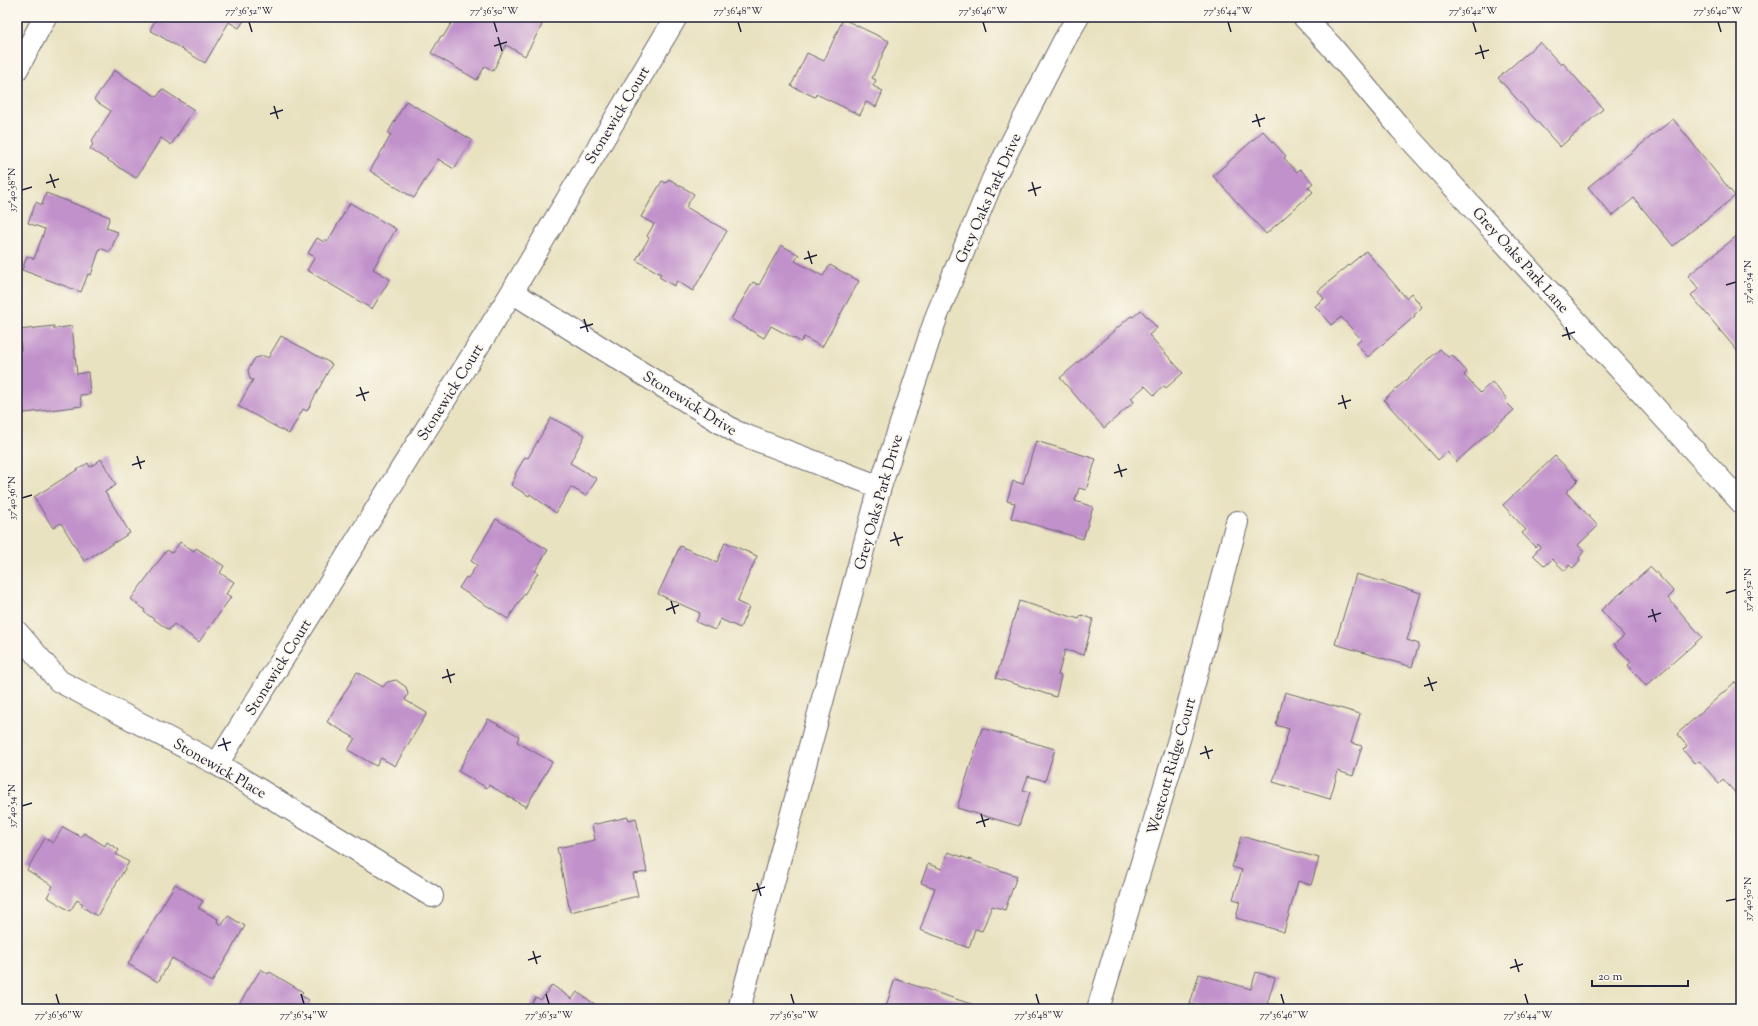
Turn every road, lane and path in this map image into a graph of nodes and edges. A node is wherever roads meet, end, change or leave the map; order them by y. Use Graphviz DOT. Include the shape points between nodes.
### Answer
graph roads {
  1 [pos="45,17"];
  2 [pos="676,17"];
  3 [pos="1078,17"];
  4 [pos="1304,17"];
  5 [pos="19,58"];
  6 [pos="512,292"];
  7 [pos="880,487"];
  8 [pos="1741,502"];
  9 [pos="1236,522"];
  10 [pos="17,632"];
  11 [pos="217,764"];
  12 [pos="432,896"];
  13 [pos="739,1009"];
  14 [pos="1098,1009"];
  1 -- 5 [label="street"];
  2 -- 6 [label="street, Stonewick Court"];
  3 -- 7 [label="street, Grey Oaks Park Drive" via="990,186 937,315"];
  4 -- 8 [label="street, Grey Oaks Park Lane" via="1402,129"];
  6 -- 7 [label="street, Stonewick Drive" via="736,432"];
  6 -- 11 [label="street, Stonewick Court"];
  7 -- 13 [label="street, Grey Oaks Park Drive"];
  9 -- 14 [label="street, Westcott Ridge Court" via="1180,736"];
  10 -- 11 [label="street, Stonewick Place" via="59,680"];
  11 -- 12 [label="street, Stonewick Place"];
}
